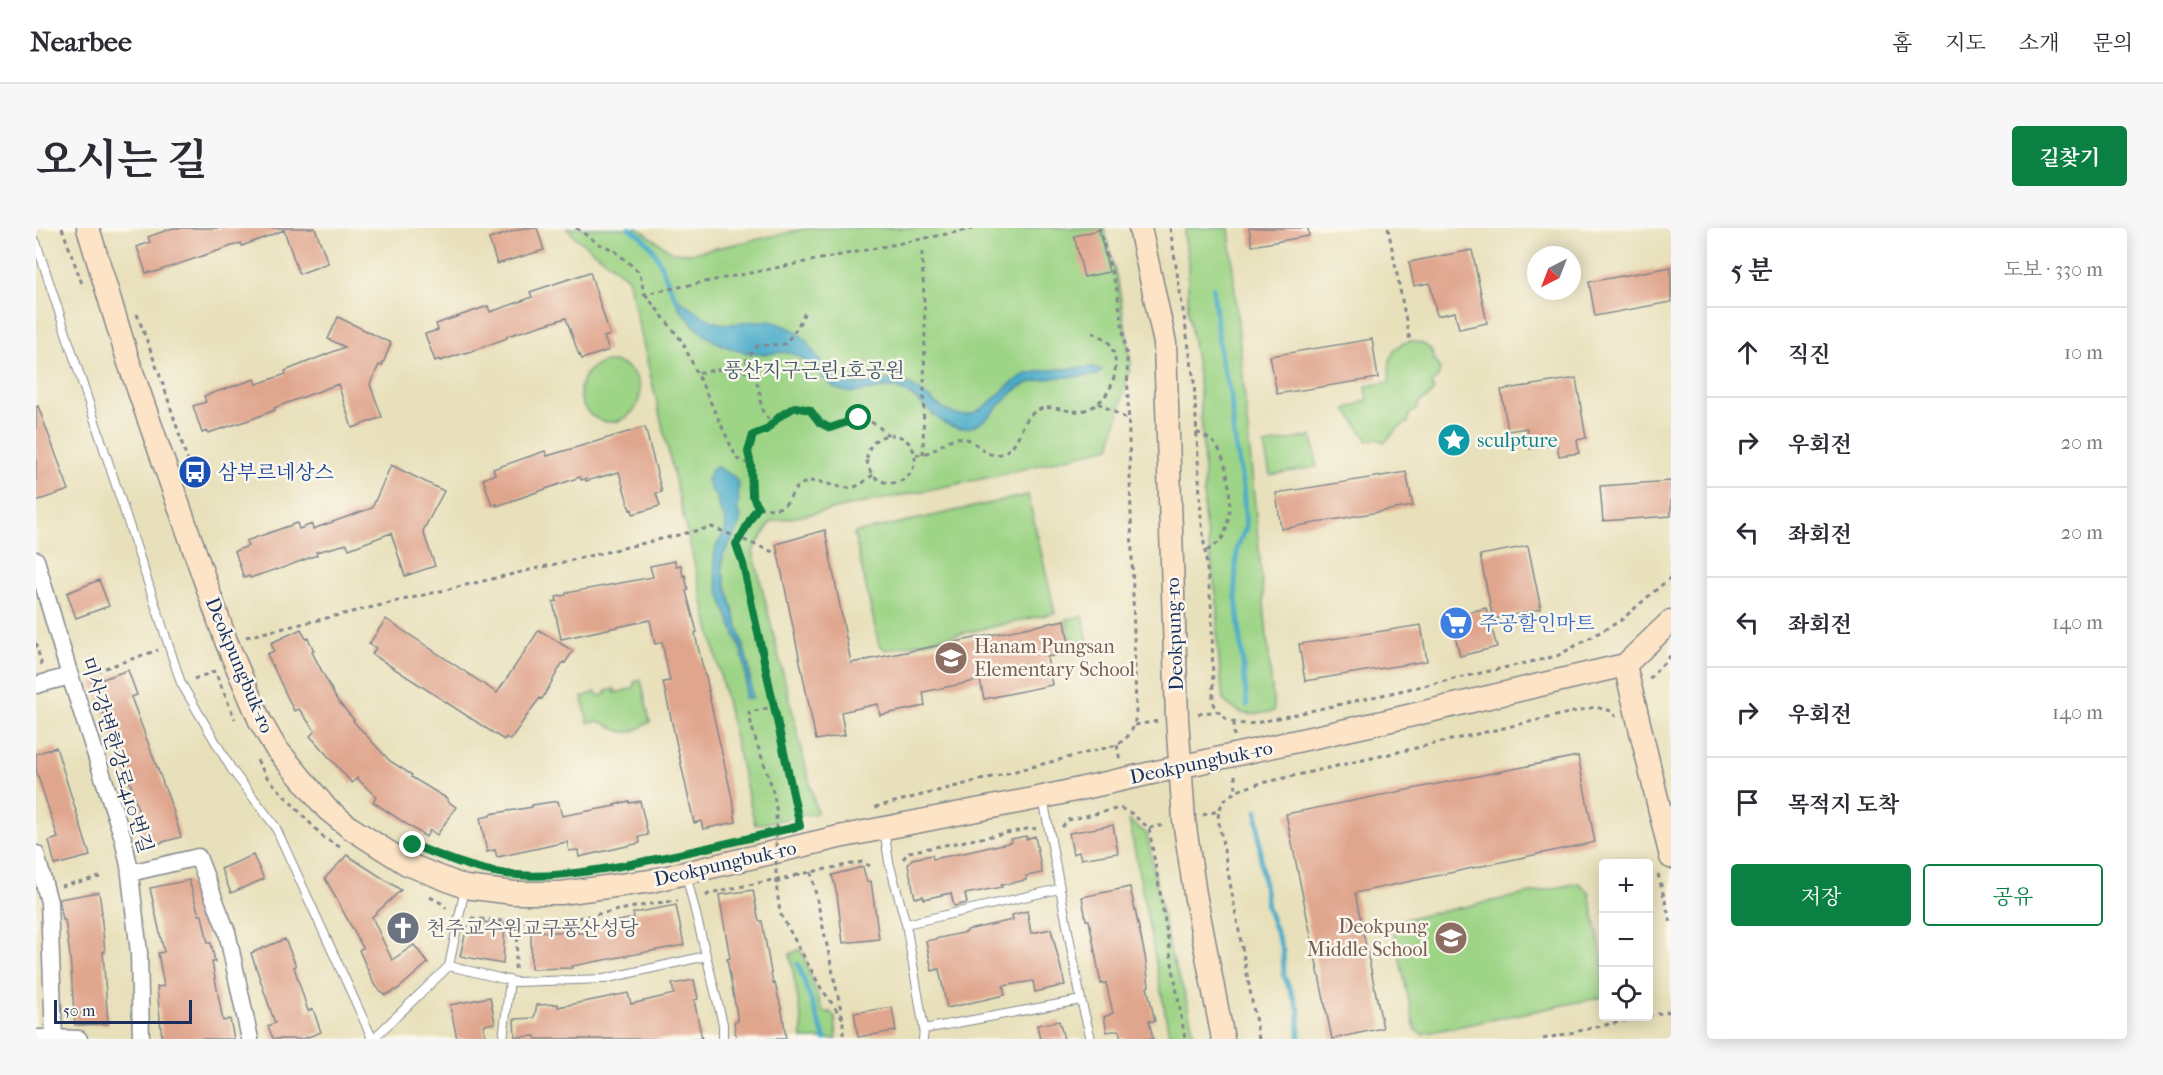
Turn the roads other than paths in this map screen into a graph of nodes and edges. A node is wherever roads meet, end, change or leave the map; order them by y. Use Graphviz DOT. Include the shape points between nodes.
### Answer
graph roads {
  1 [pos="88,228"];
  2 [pos="1140,228"];
  3 [pos="36,242"];
  4 [pos="36,560"];
  5 [pos="1671,621"];
  6 [pos="1625,665"];
  7 [pos="77,676"];
  8 [pos="38,677"];
  9 [pos="1180,767"];
  10 [pos="1043,797"];
  11 [pos="884,828"];
  12 [pos="36,854"];
  13 [pos="1671,857"];
  14 [pos="130,873"];
  15 [pos="686,873"];
  16 [pos="465,887"];
  17 [pos="1059,890"];
  18 [pos="906,924"];
  19 [pos="706,956"];
  20 [pos="449,966"];
  21 [pos="510,980"];
  22 [pos="1081,1000"];
  23 [pos="924,1029"];
  24 [pos="36,1038"];
  25 [pos="54,1038"];
  26 [pos="79,1039"];
  27 [pos="141,1039"];
  28 [pos="250,1039"];
  29 [pos="372,1039"];
  30 [pos="503,1039"];
  31 [pos="723,1039"];
  32 [pos="923,1039"];
  33 [pos="1091,1039"];
  34 [pos="1223,1039"];
  1 -- 16 [label="street, Deokpungbuk-ro" via="129,363 226,641 260,721 275,747 327,809 349,827 407,864"];
  2 -- 9 [label="street, Deokpung-ro" via="1165,343"];
  3 -- 29 [label="lane" via="181,683 232,770 275,826"];
  4 -- 7 [label="street, 미사강변한강로410번길"];
  5 -- 6 [label="street"];
  6 -- 9 [label="street, Deokpungbuk-ro"];
  6 -- 13 [label="street"];
  7 -- 8 [label="street"];
  7 -- 14 [label="street, 미사강변한강로410번길"];
  9 -- 10 [label="street, Deokpungbuk-ro"];
  9 -- 34 [label="street, Deokpung-ro" via="1195,894"];
  10 -- 11 [label="street, Deokpungbuk-ro"];
  10 -- 17 [label="lane"];
  11 -- 15 [label="street, Deokpungbuk-ro"];
  11 -- 18 [label="lane" via="888,862"];
  12 -- 25 [label="street" via="49,902"];
  14 -- 27 [label="street, 미사강변한강로410번길" via="139,953"];
  14 -- 28 [label="street" via="198,857 227,932"];
  15 -- 16 [label="street, Deokpungbuk-ro" via="561,893"];
  15 -- 19 [label="lane"];
  16 -- 20 [label="lane"];
  17 -- 18 [label="lane"];
  17 -- 22 [label="lane"];
  18 -- 23 [label="lane"];
  19 -- 21 [label="lane" via="604,979"];
  19 -- 31 [label="lane" via="723,1024"];
  20 -- 21 [label="lane"];
  20 -- 29 [label="lane"];
  21 -- 30 [label="lane"];
  22 -- 23 [label="lane"];
  22 -- 33 [label="lane"];
  23 -- 32 [label="lane"];
  24 -- 25 [label="street"];
  25 -- 26 [label="street"];
}
